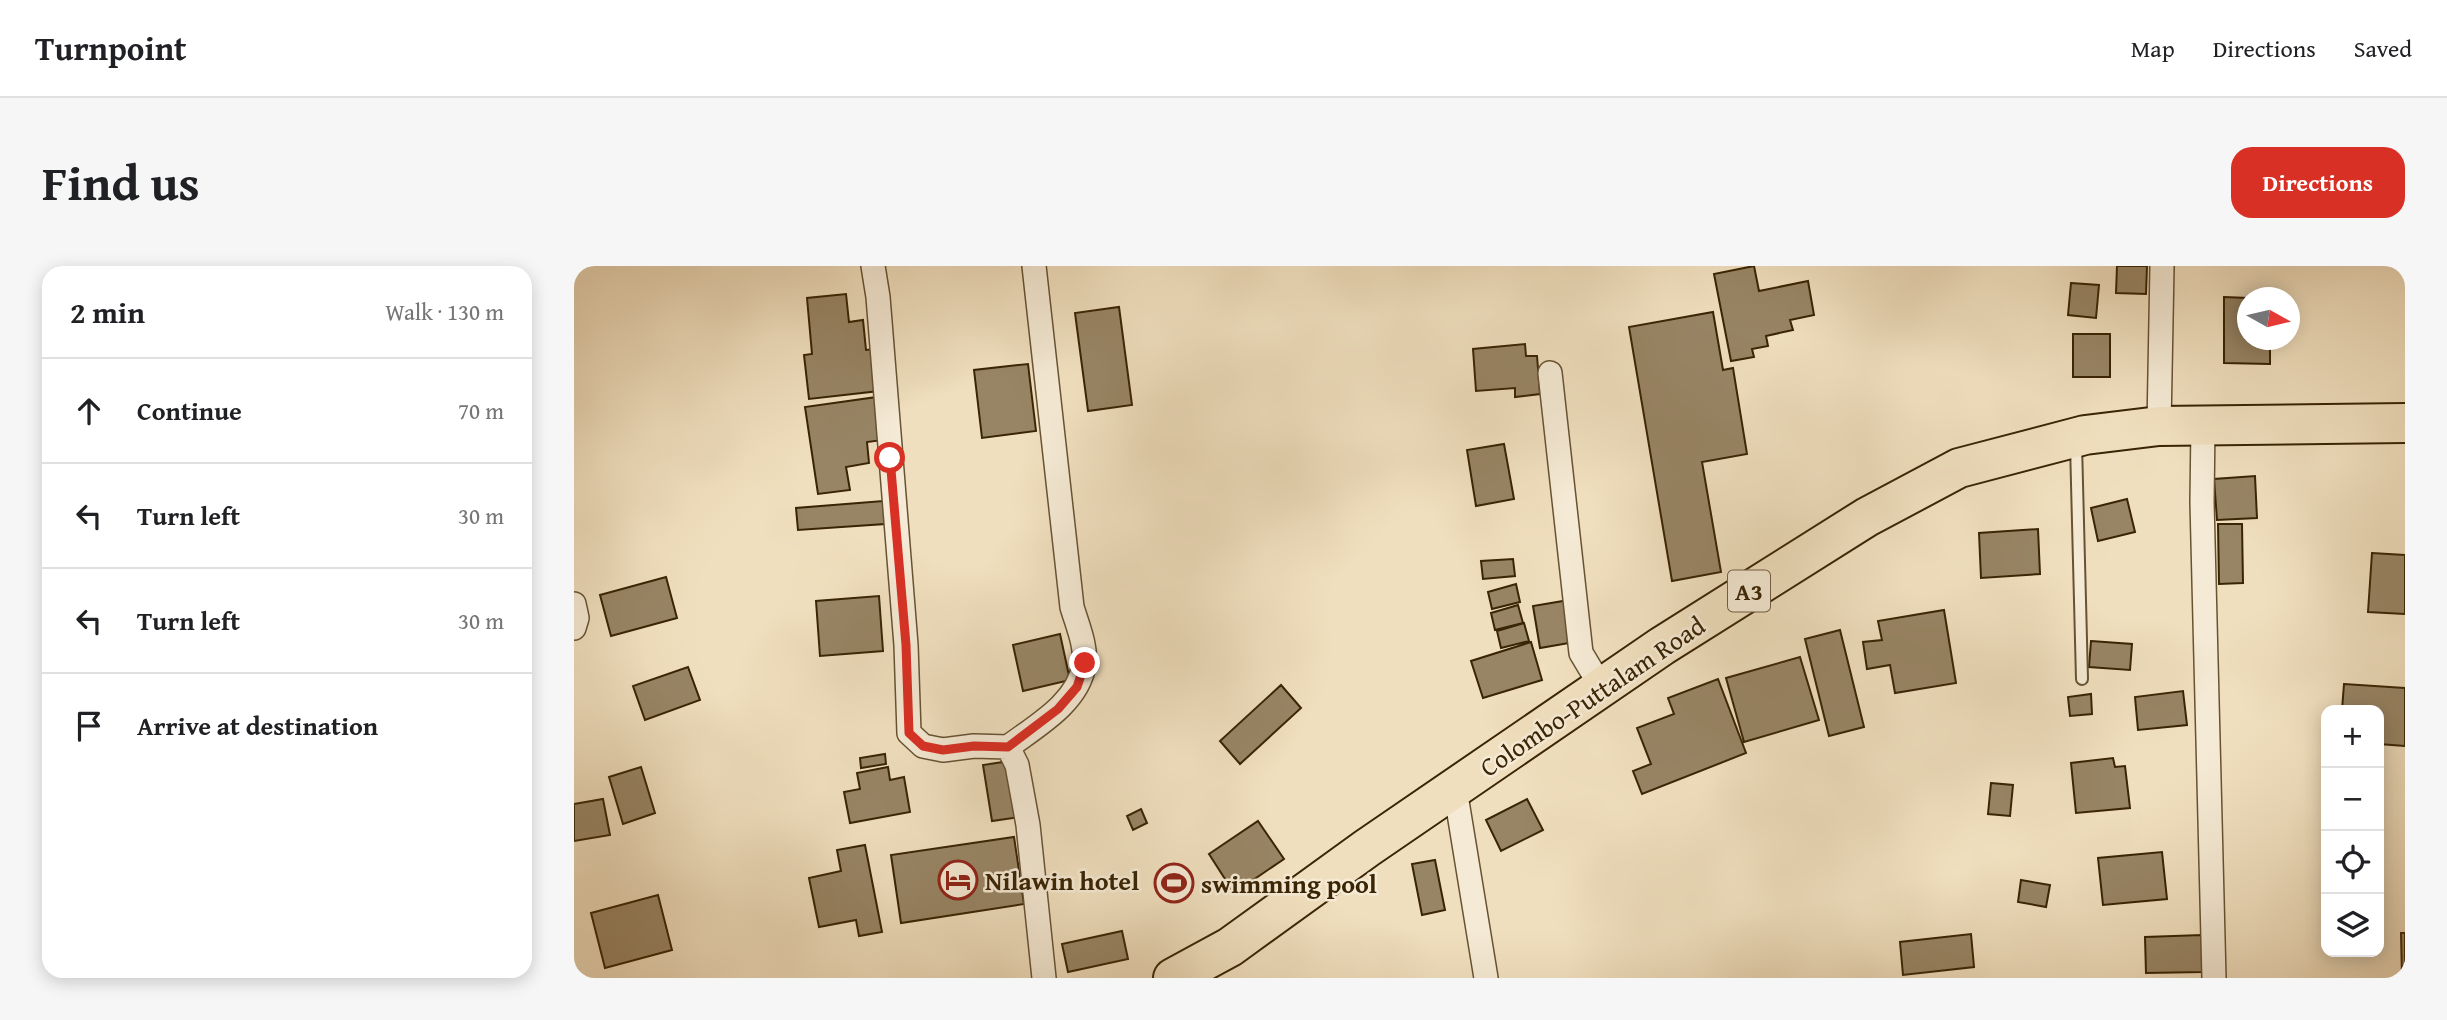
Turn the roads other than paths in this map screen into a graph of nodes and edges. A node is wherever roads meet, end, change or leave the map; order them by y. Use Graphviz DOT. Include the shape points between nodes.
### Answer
graph roads {
  1 [pos="873,266"];
  2 [pos="1034,266"];
  3 [pos="2162,266"];
  4 [pos="1550,373"];
  5 [pos="2405,423"];
  6 [pos="2203,425"];
  7 [pos="2159,426"];
  8 [pos="2076,437"];
  9 [pos="574,604"];
  10 [pos="574,628"];
  11 [pos="2082,679"];
  12 [pos="1602,688"];
  13 [pos="1008,747"];
  14 [pos="1455,789"];
  15 [pos="1044,978"];
  16 [pos="1173,978"];
  17 [pos="1486,978"];
  18 [pos="2214,978"];
  1 -- 13 [label="street" via="906,645 909,733 923,746 943,750"];
  2 -- 13 [label="street" via="1072,607 1085,663 1077,687 1058,709"];
  3 -- 7 [label="street"];
  4 -- 12 [label="street" via="1581,653"];
  5 -- 6 [label="highway, Colombo-Puttalam Road / A3"];
  6 -- 7 [label="highway, Colombo-Puttalam Road / A3"];
  6 -- 18 [label="street"];
  7 -- 8 [label="highway, Colombo-Puttalam Road / A3"];
  8 -- 11 [label="lane"];
  8 -- 12 [label="highway, Colombo-Puttalam Road / A3" via="1959,468 1867,517"];
  9 -- 10 [label="street"];
  12 -- 14 [label="highway, Colombo-Puttalam Road / A3"];
  13 -- 15 [label="street" via="1017,765 1028,825"];
  14 -- 16 [label="highway, Colombo-Puttalam Road / A3" via="1230,947"];
  14 -- 17 [label="street"];
}
